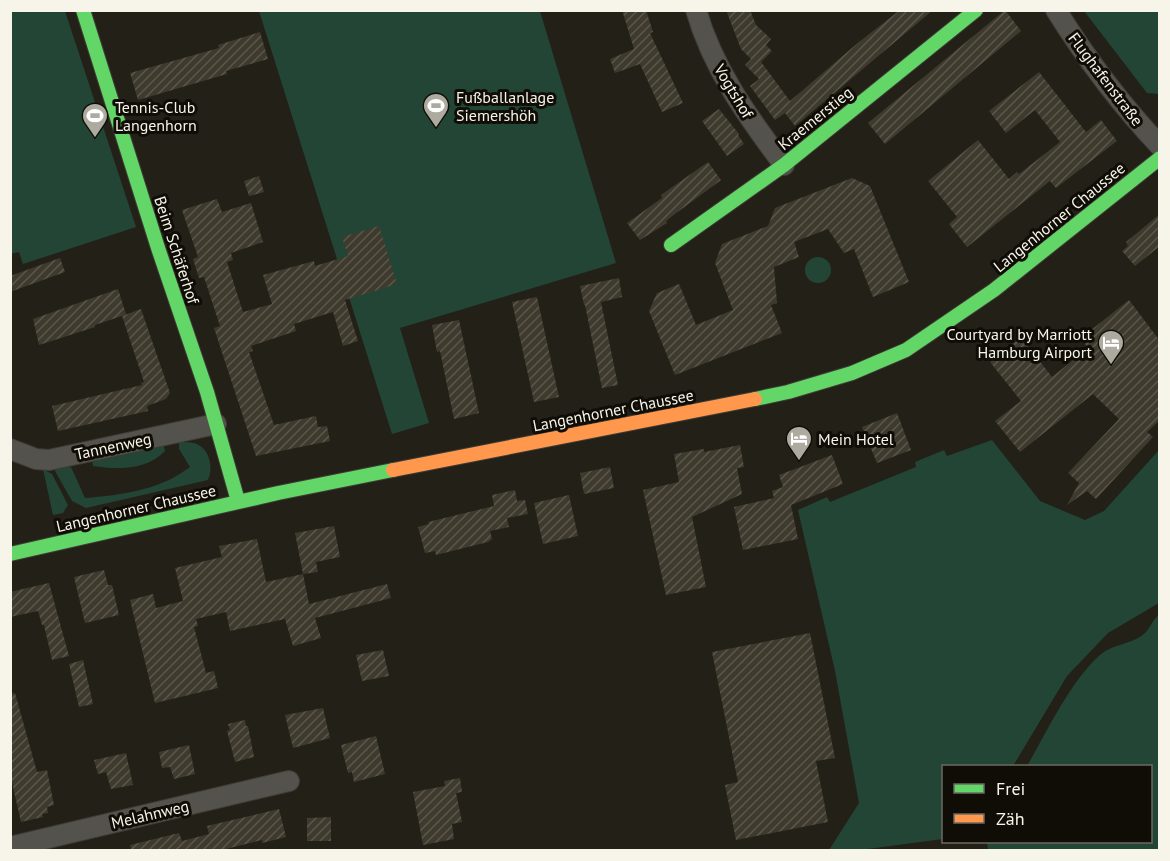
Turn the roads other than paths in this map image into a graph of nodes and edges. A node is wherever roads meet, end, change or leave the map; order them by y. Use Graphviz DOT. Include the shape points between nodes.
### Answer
graph roads {
  1 [pos="83,10"];
  2 [pos="696,10"];
  3 [pos="976,10"];
  4 [pos="1056,10"];
  5 [pos="1160,146"];
  6 [pos="1160,158"];
  7 [pos="784,165"];
  8 [pos="671,245"];
  9 [pos="216,424"];
  10 [pos="10,449"];
  11 [pos="238,501"];
  12 [pos="10,554"];
  13 [pos="289,781"];
  14 [pos="10,847"];
  1 -- 9 [label="main road, Beim Schäferhof"];
  2 -- 7 [label="street, Vogtshof" via="721,73"];
  3 -- 7 [label="main road, Kraemerstieg"];
  4 -- 5 [label="street, Flughafenstraße" via="1130,114"];
  6 -- 11 [label="main road, Langenhorner Chaussee" via="960,316 906,350 852,373 789,392"];
  7 -- 8 [label="main road, Kraemerstieg"];
  9 -- 10 [label="street, Tannenweg" via="49,460"];
  9 -- 11 [label="main road, Beim Schäferhof"];
  11 -- 12 [label="main road, Langenhorner Chaussee"];
  13 -- 14 [label="street, Melahnweg"];
}
